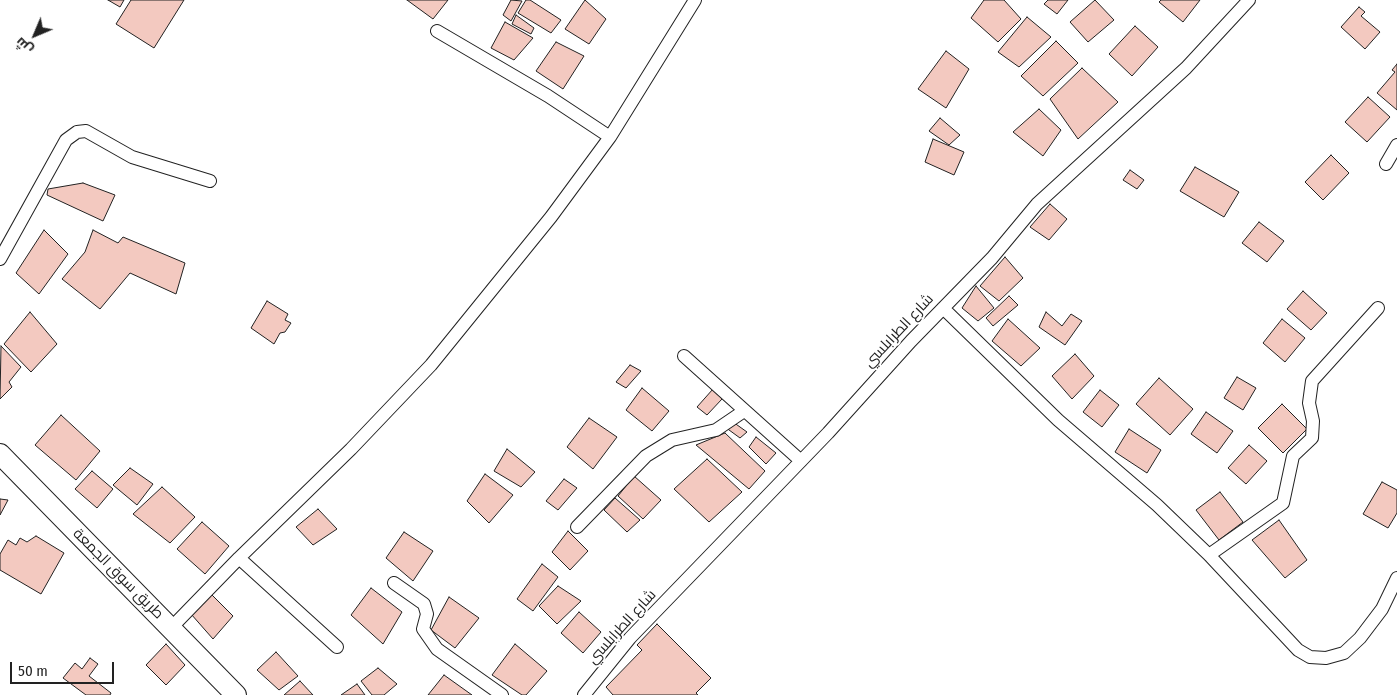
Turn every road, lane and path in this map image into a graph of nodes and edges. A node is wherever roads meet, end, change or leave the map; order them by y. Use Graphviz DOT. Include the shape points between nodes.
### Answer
graph roads {
  1 [pos="695,0"];
  2 [pos="1249,0"];
  3 [pos="437,31"];
  4 [pos="610,137"];
  5 [pos="1397,145"];
  6 [pos="1386,164"];
  7 [pos="210,181"];
  8 [pos="0,259"];
  9 [pos="943,308"];
  10 [pos="1378,308"];
  11 [pos="684,356"];
  12 [pos="744,411"];
  13 [pos="0,454"];
  14 [pos="801,461"];
  15 [pos="576,526"];
  16 [pos="1209,555"];
  17 [pos="239,558"];
  18 [pos="1397,578"];
  19 [pos="394,583"];
  20 [pos="171,628"];
  21 [pos="338,647"];
  22 [pos="236,695"];
  23 [pos="502,695"];
  24 [pos="584,695"];
  1 -- 4 [label="street"];
  2 -- 9 [label="street, شارع الطرابلسي" via="1186,68 1037,204 992,258"];
  3 -- 4 [label="street" via="548,96"];
  4 -- 17 [label="street" via="431,365 351,449"];
  5 -- 6 [label="street"];
  7 -- 8 [label="street" via="132,157 86,131 76,132 66,140"];
  9 -- 14 [label="street, شارع الطرابلسي"];
  9 -- 16 [label="street" via="1058,420 1157,505"];
  10 -- 16 [label="street" via="1312,382 1309,403 1312,438 1293,456 1283,503"];
  11 -- 12 [label="street"];
  12 -- 14 [label="street"];
  12 -- 15 [label="street" via="716,430 672,440 646,456"];
  13 -- 20 [label="main road, طريق سوق الجمعة"];
  14 -- 24 [label="street, شارع الطرابلسي" via="630,638"];
  16 -- 18 [label="street" via="1281,633 1310,657 1326,658 1344,653 1382,609"];
  17 -- 20 [label="street"];
  17 -- 21 [label="street"];
  19 -- 23 [label="street" via="424,604 428,614 423,629 437,649"];
  20 -- 22 [label="main road, طريق سوق الجمعة"];
}
